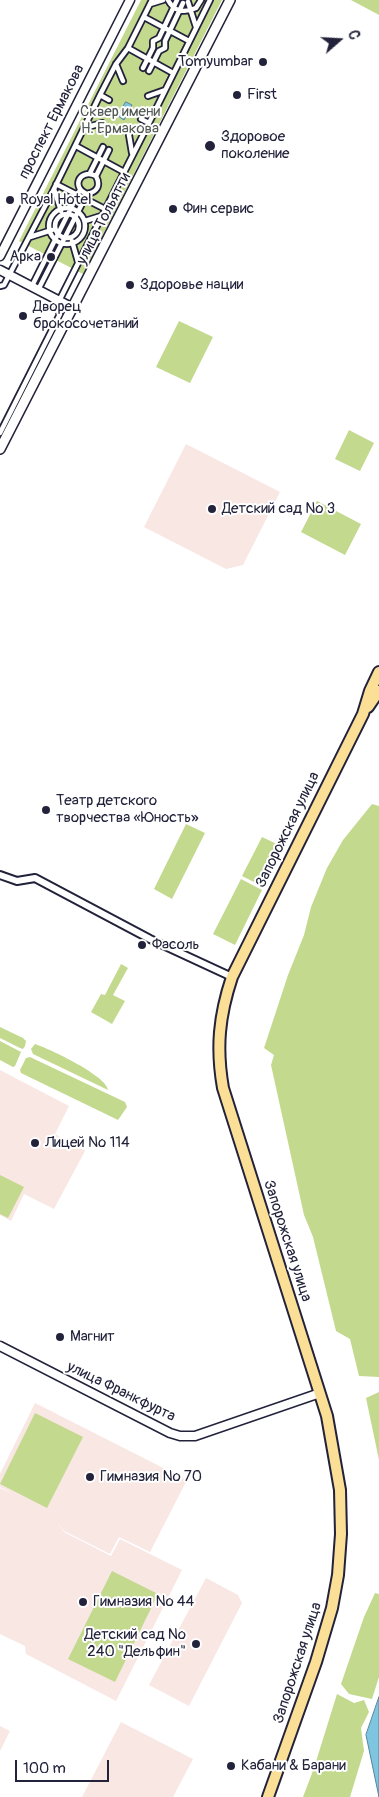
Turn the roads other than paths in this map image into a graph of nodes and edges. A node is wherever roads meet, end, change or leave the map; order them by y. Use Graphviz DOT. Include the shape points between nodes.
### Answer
graph roads {
  1 [pos="130,0"];
  2 [pos="163,0"];
  3 [pos="168,0"];
  4 [pos="177,0"];
  5 [pos="201,0"];
  6 [pos="210,0"];
  7 [pos="230,0"];
  8 [pos="151,2"];
  9 [pos="187,2"];
  10 [pos="174,7"];
  11 [pos="180,11"];
  12 [pos="190,11"];
  13 [pos="144,17"];
  14 [pos="163,27"];
  15 [pos="196,27"];
  16 [pos="170,31"];
  17 [pos="159,38"];
  18 [pos="165,41"];
  19 [pos="189,41"];
  20 [pos="128,48"];
  21 [pos="153,48"];
  22 [pos="159,52"];
  23 [pos="148,59"];
  24 [pos="154,62"];
  25 [pos="116,64"];
  26 [pos="143,68"];
  27 [pos="149,71"];
  28 [pos="173,73"];
  29 [pos="123,81"];
  30 [pos="165,90"];
  31 [pos="100,95"];
  32 [pos="148,96"];
  33 [pos="109,100"];
  34 [pos="141,119"];
  35 [pos="102,123"];
  36 [pos="149,124"];
  37 [pos="84,128"];
  38 [pos="129,135"];
  39 [pos="76,146"];
  40 [pos="103,147"];
  41 [pos="109,150"];
  42 [pos="133,154"];
  43 [pos="98,158"];
  44 [pos="104,161"];
  45 [pos="124,172"];
  46 [pos="90,173"];
  47 [pos="96,176"];
  48 [pos="55,186"];
  49 [pos="79,193"];
  50 [pos="86,196"];
  51 [pos="60,208"];
  52 [pos="72,208"];
  53 [pos="105,209"];
  54 [pos="79,211"];
  55 [pos="42,212"];
  56 [pos="68,214"];
  57 [pos="62,215"];
  58 [pos="102,216"];
  59 [pos="51,217"];
  60 [pos="76,217"];
  61 [pos="56,220"];
  62 [pos="86,221"];
  63 [pos="79,223"];
  64 [pos="55,228"];
  65 [pos="49,230"];
  66 [pos="78,231"];
  67 [pos="58,234"];
  68 [pos="84,234"];
  69 [pos="30,237"];
  70 [pos="72,237"];
  71 [pos="65,238"];
  72 [pos="90,238"];
  73 [pos="56,240"];
  74 [pos="73,243"];
  75 [pos="62,244"];
  76 [pos="0,256"];
  77 [pos="78,262"];
  78 [pos="0,270"];
  79 [pos="9,275"];
  80 [pos="0,286"];
  81 [pos="35,288"];
  82 [pos="59,301"];
  83 [pos="73,308"];
  84 [pos="0,433"];
  85 [pos="0,449"];
  86 [pos="379,672"];
  87 [pos="379,691"];
  88 [pos="363,714"];
  89 [pos="0,875"];
  90 [pos="232,977"];
  91 [pos="0,1346"];
  92 [pos="320,1394"];
  93 [pos="268,1797"];
  1 -- 76 [label="street, проспект Ермакова"];
  2 -- 8 [label="street"];
  3 -- 10 [label="street"];
  4 -- 9 [label="street"];
  4 -- 10 [label="street"];
  5 -- 12 [label="street"];
  6 -- 15 [label="street"];
  7 -- 83 [label="main road, улица Тольятти"];
  8 -- 13 [label="street"];
  9 -- 11 [label="street"];
  9 -- 12 [label="street"];
  10 -- 11 [label="street"];
  10 -- 14 [label="street"];
  11 -- 12 [label="street"];
  11 -- 16 [label="street"];
  12 -- 15 [label="street"];
  13 -- 14 [label="street"];
  13 -- 20 [label="street"];
  14 -- 16 [label="street"];
  14 -- 17 [label="street"];
  15 -- 19 [label="street"];
  16 -- 18 [label="street"];
  16 -- 19 [label="street"];
  17 -- 18 [label="street"];
  17 -- 21 [label="street" via="153,41"];
  18 -- 22 [label="street" via="165,48"];
  19 -- 28 [label="street"];
  20 -- 23 [label="street"];
  20 -- 25 [label="street"];
  21 -- 22 [label="street"];
  21 -- 23 [label="street"];
  22 -- 24 [label="street"];
  23 -- 24 [label="street"];
  23 -- 26 [label="street"];
  24 -- 27 [label="street"];
  24 -- 28 [label="street"];
  25 -- 29 [label="street"];
  25 -- 31 [label="street"];
  28 -- 30 [label="street"];
  30 -- 32 [label="street"];
  30 -- 36 [label="street"];
  31 -- 33 [label="street"];
  31 -- 37 [label="street"];
  34 -- 36 [label="street"];
  35 -- 37 [label="street"];
  36 -- 42 [label="street"];
  37 -- 39 [label="street"];
  38 -- 42 [label="street"];
  39 -- 43 [label="street"];
  39 -- 48 [label="street"];
  40 -- 43 [label="street"];
  41 -- 44 [label="street"];
  42 -- 45 [label="street"];
  43 -- 44 [label="street"];
  43 -- 46 [label="street"];
  44 -- 45 [label="street"];
  44 -- 47 [label="street"];
  45 -- 53 [label="street"];
  46 -- 47 [label="street"];
  46 -- 49 [label="street" via="79,180"];
  47 -- 50 [label="street" via="98,188"];
  48 -- 49 [label="street"];
  48 -- 51 [label="street"];
  48 -- 55 [label="street"];
  49 -- 50 [label="street"];
  49 -- 52 [label="street"];
  50 -- 53 [label="street"];
  50 -- 54 [label="street"];
  51 -- 52 [label="street"];
  51 -- 57 [label="street"];
  51 -- 59 [label="street"];
  52 -- 54 [label="street"];
  52 -- 56 [label="street"];
  53 -- 58 [label="street"];
  54 -- 60 [label="street"];
  54 -- 62 [label="street"];
  55 -- 59 [label="street"];
  55 -- 69 [label="street"];
  56 -- 57 [label="street"];
  56 -- 60 [label="street"];
  56 -- 67 [label="street"];
  57 -- 61 [label="street"];
  58 -- 62 [label="street"];
  58 -- 72 [label="street"];
  59 -- 61 [label="street"];
  59 -- 65 [label="street"];
  60 -- 63 [label="street"];
  60 -- 71 [label="street"];
  61 -- 64 [label="street"];
  62 -- 63 [label="street"];
  62 -- 68 [label="street"];
  63 -- 66 [label="street"];
  64 -- 65 [label="street"];
  64 -- 67 [label="street"];
  65 -- 69 [label="street"];
  65 -- 73 [label="street"];
  66 -- 68 [label="street"];
  66 -- 70 [label="street"];
  67 -- 71 [label="street"];
  67 -- 73 [label="street"];
  68 -- 72 [label="street"];
  68 -- 74 [label="street"];
  69 -- 79 [label="street"];
  70 -- 71 [label="street"];
  70 -- 74 [label="street"];
  71 -- 75 [label="street"];
  72 -- 77 [label="street"];
  73 -- 75 [label="street"];
  73 -- 81 [label="street"];
  74 -- 75 [label="street"];
  74 -- 77 [label="street"];
  75 -- 81 [label="street"];
  77 -- 82 [label="street"];
  78 -- 79 [label="street"];
  79 -- 80 [label="street"];
  79 -- 81 [label="street"];
  81 -- 82 [label="street"];
  82 -- 83 [label="street"];
  82 -- 84 [label="street" via="56,306 60,314"];
  83 -- 85 [label="main road, улица Тольятти"];
  86 -- 88 [label="main road, Запорожская улица"];
  87 -- 88 [label="main road, Запорожская улица"];
  88 -- 90 [label="main road, Запорожская улица"];
  89 -- 90 [label="street" via="17,881 35,878 150,939"];
  90 -- 92 [label="main road, Запорожская улица" via="218,1038 223,1088"];
  91 -- 92 [label="street, улица Франкфурта" via="180,1436 195,1436"];
  92 -- 93 [label="main road, Запорожская улица" via="334,1446 340,1490 338,1575 322,1645"];
}
